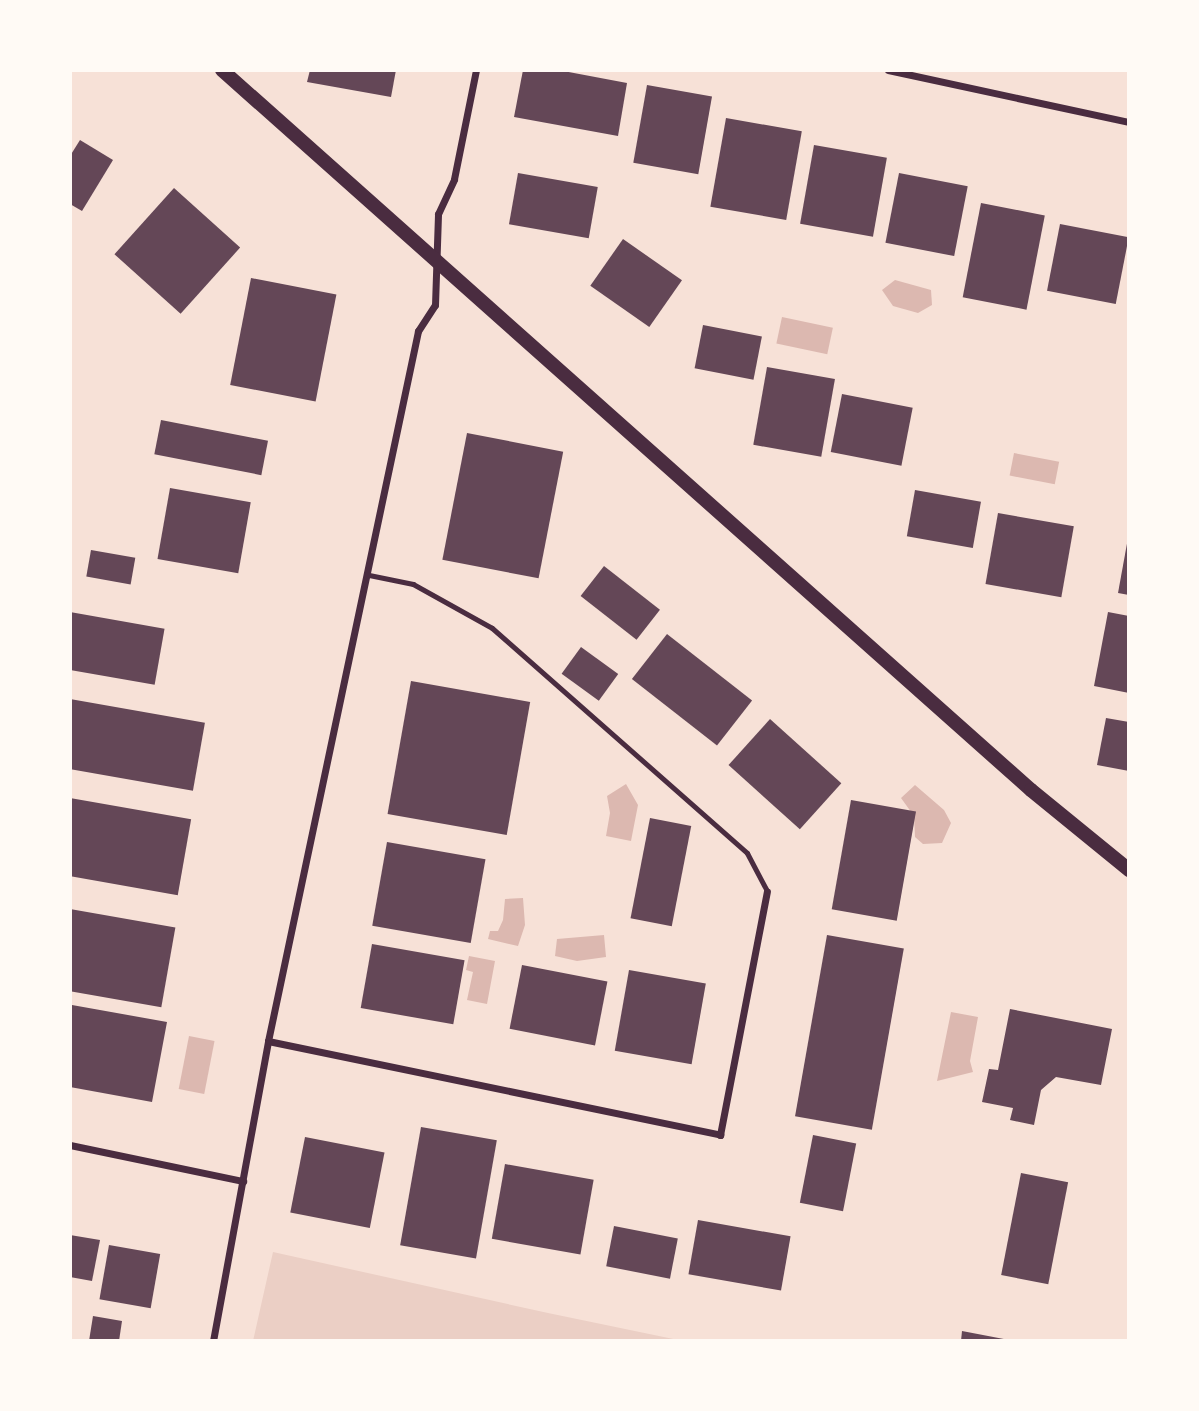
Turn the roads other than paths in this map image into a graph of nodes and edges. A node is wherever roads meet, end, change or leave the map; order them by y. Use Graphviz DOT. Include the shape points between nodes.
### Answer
graph roads {
  1 [pos="222,70"];
  2 [pos="476,70"];
  3 [pos="888,70"];
  4 [pos="1129,122"];
  5 [pos="437,260"];
  6 [pos="369,575"];
  7 [pos="1129,870"];
  8 [pos="767,891"];
  9 [pos="268,1041"];
  10 [pos="70,1145"];
  11 [pos="243,1181"];
  12 [pos="213,1341"];
  1 -- 5 [label="main road"];
  2 -- 5 [label="street" via="454,178 438,214"];
  3 -- 4 [label="street"];
  5 -- 6 [label="street" via="435,304 418,331"];
  5 -- 7 [label="main road" via="1031,790"];
  6 -- 8 [label="lane" via="413,584 492,628 747,853"];
  6 -- 9 [label="street"];
  8 -- 9 [label="street" via="720,1135"];
  9 -- 11 [label="street"];
  10 -- 11 [label="street"];
  11 -- 12 [label="street"];
}
